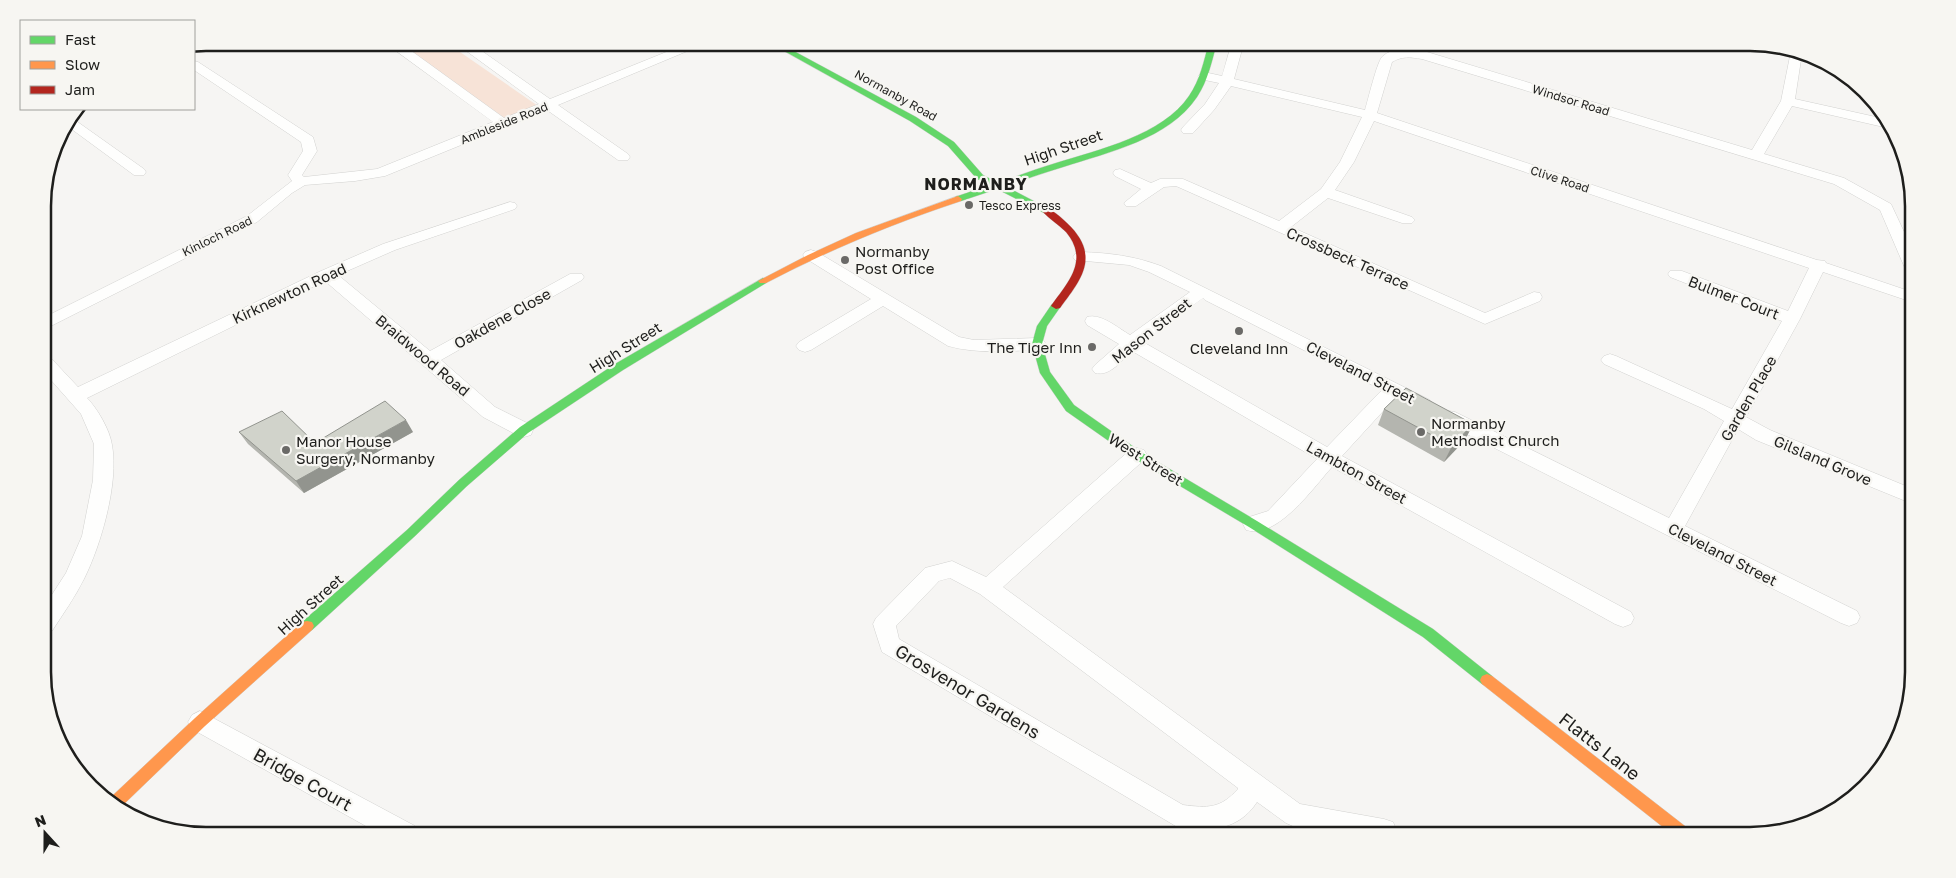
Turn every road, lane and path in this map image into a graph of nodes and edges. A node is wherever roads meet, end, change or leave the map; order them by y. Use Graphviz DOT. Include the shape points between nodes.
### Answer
graph roads {
  1 [pos="403,51"];
  2 [pos="473,51"];
  3 [pos="681,51"];
  4 [pos="788,51"];
  5 [pos="1211,51"];
  6 [pos="1233,51"];
  7 [pos="1795,59"];
  8 [pos="195,66"];
  9 [pos="1204,76"];
  10 [pos="1227,80"];
  11 [pos="1788,100"];
  12 [pos="549,105"];
  13 [pos="1370,115"];
  14 [pos="1880,122"];
  15 [pos="503,123"];
  16 [pos="74,126"];
  17 [pos="1188,130"];
  18 [pos="1756,156"];
  19 [pos="623,157"];
  20 [pos="139,172"];
  21 [pos="1120,173"];
  22 [pos="300,182"];
  23 [pos="996,186"];
  24 [pos="1156,186"];
  25 [pos="1326,192"];
  26 [pos="1131,203"];
  27 [pos="510,206"];
  28 [pos="1407,220"];
  29 [pos="1280,228"];
  30 [pos="1905,250"];
  31 [pos="812,255"];
  32 [pos="1081,258"];
  33 [pos="1819,264"];
  34 [pos="326,274"];
  35 [pos="1676,274"];
  36 [pos="576,277"];
  37 [pos="1202,291"];
  38 [pos="1905,295"];
  39 [pos="1534,297"];
  40 [pos="883,299"];
  41 [pos="1792,320"];
  42 [pos="52,321"];
  43 [pos="1093,321"];
  44 [pos="1131,343"];
  45 [pos="1037,344"];
  46 [pos="805,346"];
  47 [pos="429,359"];
  48 [pos="1610,360"];
  49 [pos="1101,369"];
  50 [pos="52,375"];
  51 [pos="1393,389"];
  52 [pos="75,396"];
  53 [pos="1736,419"];
  54 [pos="524,430"];
  55 [pos="1137,455"];
  56 [pos="1329,457"];
  57 [pos="1905,494"];
  58 [pos="1275,516"];
  59 [pos="1253,524"];
  60 [pos="1673,528"];
  61 [pos="988,588"];
  62 [pos="51,614"];
  63 [pos="1623,618"];
  64 [pos="1849,618"];
  65 [pos="1493,685"];
  66 [pos="200,722"];
  67 [pos="1254,786"];
  68 [pos="119,799"];
  69 [pos="1358,826"];
  70 [pos="1674,826"];
  71 [pos="390,827"];
  1 -- 15 [label="street"];
  2 -- 12 [label="street"];
  3 -- 12 [label="street, Ambleside Road"];
  4 -- 23 [label="main road, Normanby Road" via="937,134 951,144 980,177"];
  5 -- 9 [label="main road, High Street"];
  6 -- 10 [label="street"];
  7 -- 11 [label="street"];
  8 -- 22 [label="street" via="308,140 310,151 294,175"];
  9 -- 10 [label="street, Clive Road"];
  9 -- 23 [label="main road, High Street" via="1189,102 1167,122 1140,136"];
  10 -- 13 [label="street, Clive Road"];
  10 -- 17 [label="street" via="1209,108"];
  11 -- 14 [label="street"];
  11 -- 18 [label="street"];
  12 -- 15 [label="street, Ambleside Road"];
  12 -- 19 [label="street"];
  13 -- 18 [label="street, Windsor Road" via="1386,60 1406,53 1423,55"];
  13 -- 25 [label="street, Windsor Road" via="1347,162"];
  13 -- 33 [label="street, Clive Road"];
  15 -- 22 [label="street, Ambleside Road" via="380,173"];
  16 -- 20 [label="street"];
  18 -- 30 [label="street, Windsor Road" via="1839,181 1886,207"];
  21 -- 24 [label="street"];
  22 -- 42 [label="street, Kinloch Road" via="286,189 252,220"];
  23 -- 31 [label="main road, High Street" via="891,221"];
  23 -- 32 [label="main road" via="1047,212 1069,228 1078,241"];
  24 -- 26 [label="street"];
  24 -- 29 [label="street, Crossbeck Terrace" via="1178,182"];
  25 -- 28 [label="street"];
  25 -- 29 [label="street, Windsor Road"];
  27 -- 34 [label="street, Kirknewton Road" via="389,247"];
  29 -- 39 [label="street, Crossbeck Terrace" via="1485,319"];
  31 -- 40 [label="street"];
  31 -- 54 [label="main road, High Street" via="752,286 619,367"];
  32 -- 37 [label="street, Cleveland Street" via="1132,261"];
  32 -- 45 [label="main road" via="1078,275 1042,326"];
  33 -- 38 [label="street, Clive Road"];
  33 -- 41 [label="street, Garden Place"];
  34 -- 47 [label="street, Braidwood Road"];
  34 -- 52 [label="street, Kirknewton Road"];
  35 -- 41 [label="street, Bulmer Court"];
  36 -- 47 [label="street, Oakdene Close"];
  37 -- 44 [label="street, Mason Street"];
  37 -- 51 [label="street, Cleveland Street"];
  40 -- 45 [label="street" via="954,342 974,346"];
  40 -- 46 [label="street"];
  41 -- 53 [label="street, Garden Place"];
  43 -- 44 [label="street, Lambton Street"];
  44 -- 49 [label="street, Mason Street"];
  44 -- 56 [label="street, Lambton Street"];
  45 -- 55 [label="main road, West Street" via="1045,373 1070,408"];
  47 -- 54 [label="street, Braidwood Road" via="489,412"];
  48 -- 53 [label="street"];
  50 -- 52 [label="street"];
  51 -- 56 [label="street"];
  51 -- 60 [label="street, Cleveland Street"];
  52 -- 62 [label="street" via="89,411 103,444 103,480 92,536 75,577"];
  53 -- 57 [label="street, Gilsland Grove" via="1763,435"];
  53 -- 60 [label="street, Garden Place"];
  54 -- 66 [label="main road, High Street"];
  55 -- 59 [label="main road, West Street"];
  55 -- 61 [label="street"];
  56 -- 58 [label="street"];
  56 -- 63 [label="street, Lambton Street"];
  58 -- 59 [label="street"];
  59 -- 65 [label="main road, West Street" via="1428,633"];
  60 -- 64 [label="street, Cleveland Street"];
  61 -- 67 [label="street, Grosvenor Gardens"];
  61 -- 67 [label="street, Grosvenor Gardens" via="952,568 932,574 884,624 890,645 1179,816 1206,820 1234,811"];
  65 -- 70 [label="main road, Flatts Lane"];
  66 -- 68 [label="main road, High Street"];
  66 -- 71 [label="street, Bridge Court"];
  67 -- 69 [label="street, Grosvenor Gardens" via="1295,815"];
}
